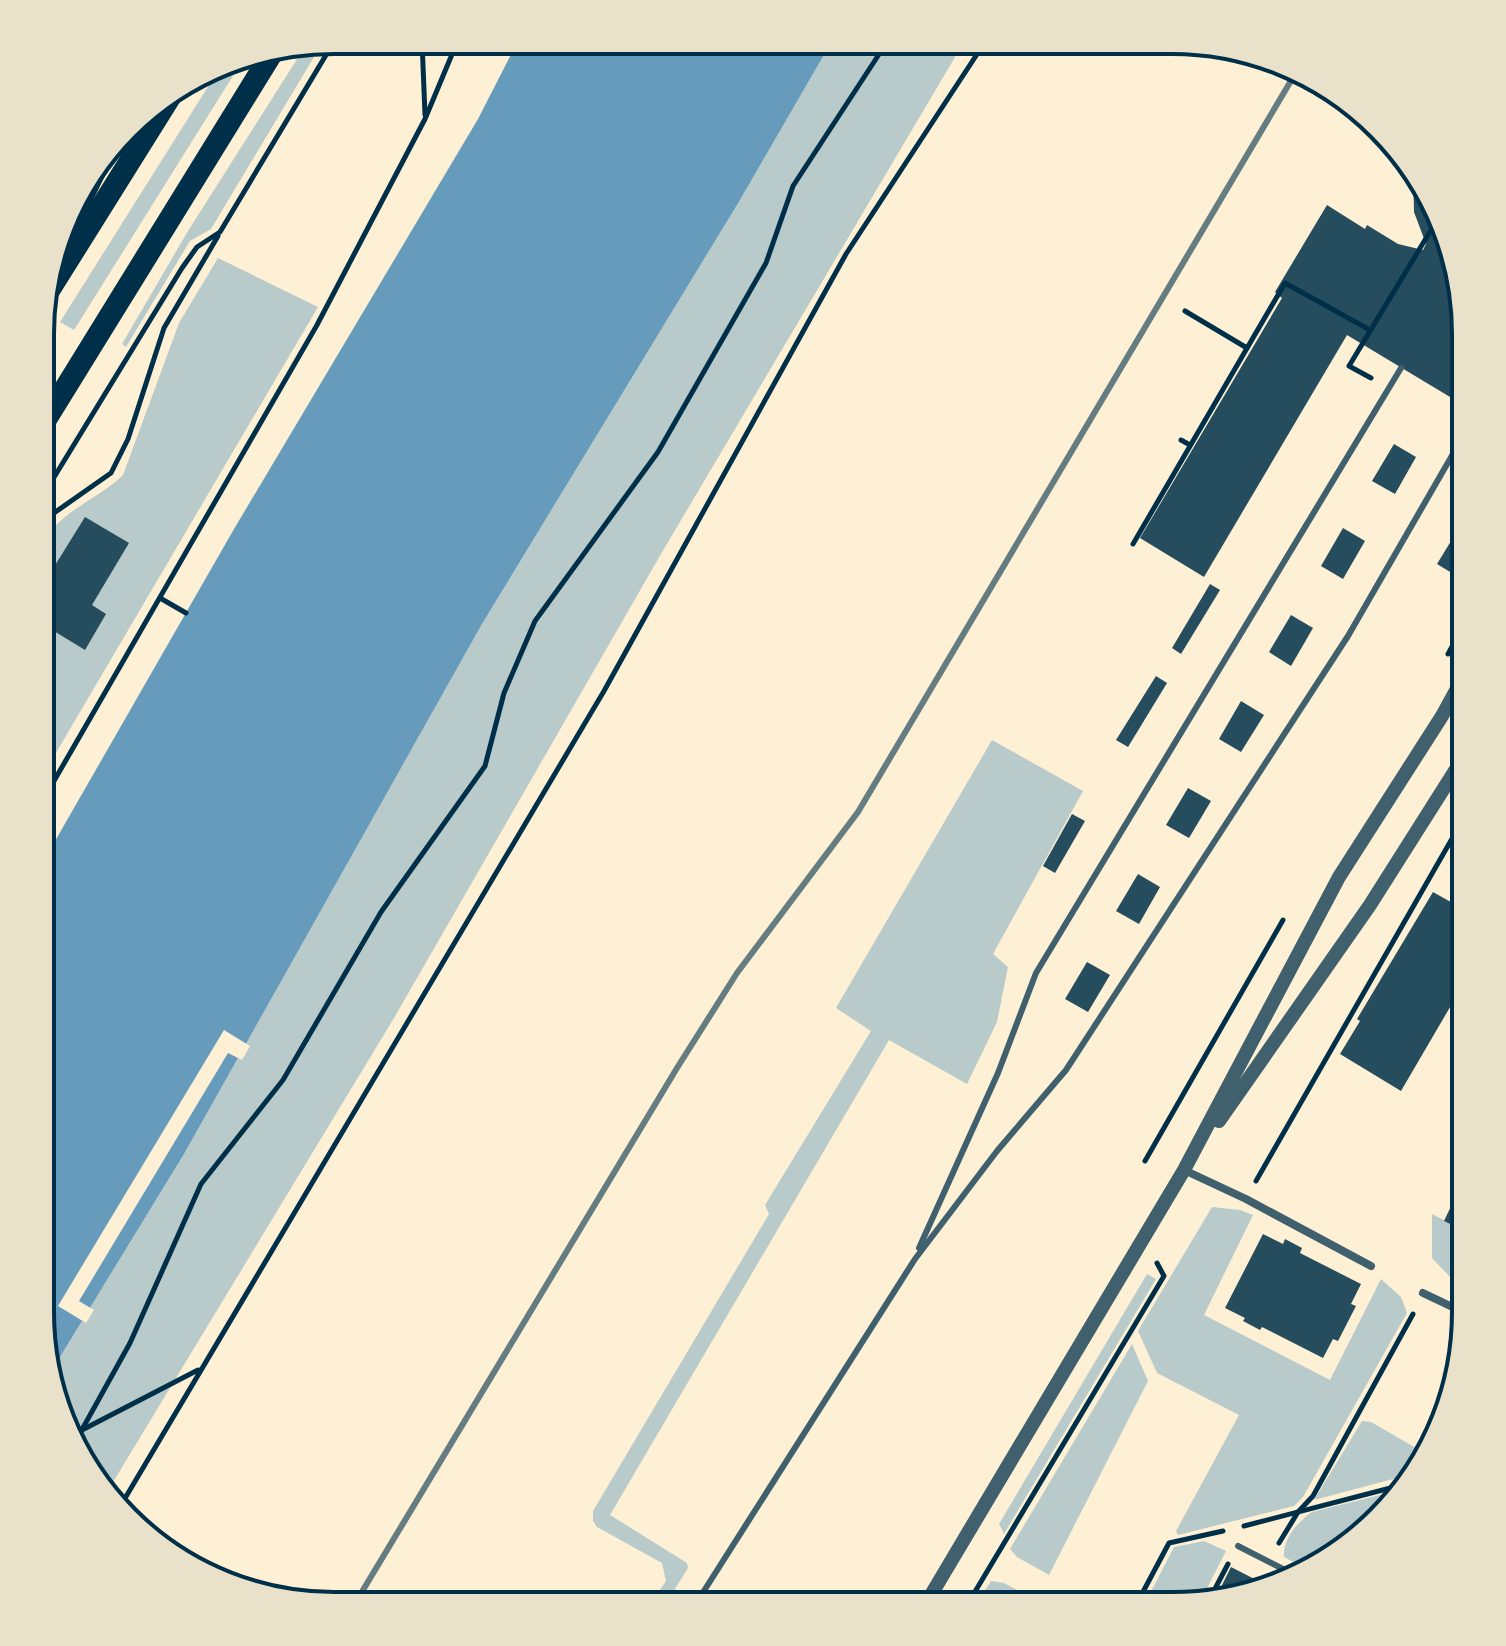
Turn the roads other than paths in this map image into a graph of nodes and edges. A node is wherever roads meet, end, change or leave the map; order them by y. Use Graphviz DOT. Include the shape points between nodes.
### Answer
graph roads {
  1 [pos="266,63"];
  2 [pos="158,116"];
  3 [pos="61,271"];
  4 [pos="1401,368"];
  5 [pos="54,406"];
  6 [pos="1451,457"];
  7 [pos="1451,700"];
  8 [pos="1451,777"];
  9 [pos="1184,1170"];
  10 [pos="915,1259"];
  11 [pos="1371,1266"];
  12 [pos="1423,1293"];
  13 [pos="1451,1306"];
  14 [pos="1238,1546"];
  15 [pos="1283,1569"];
  16 [pos="704,1591"];
  17 [pos="933,1591"];
  1 -- 5 [label="highway"];
  2 -- 3 [label="highway"];
  4 -- 10 [label="lane" via="1036,973"];
  6 -- 10 [label="lane" via="1348,636 1066,1070"];
  7 -- 9 [label="street" via="1339,877"];
  8 -- 9 [label="street" via="1370,905"];
  9 -- 11 [label="street"];
  9 -- 17 [label="street"];
  10 -- 16 [label="lane"];
  12 -- 13 [label="street"];
  14 -- 15 [label="lane"];
}
